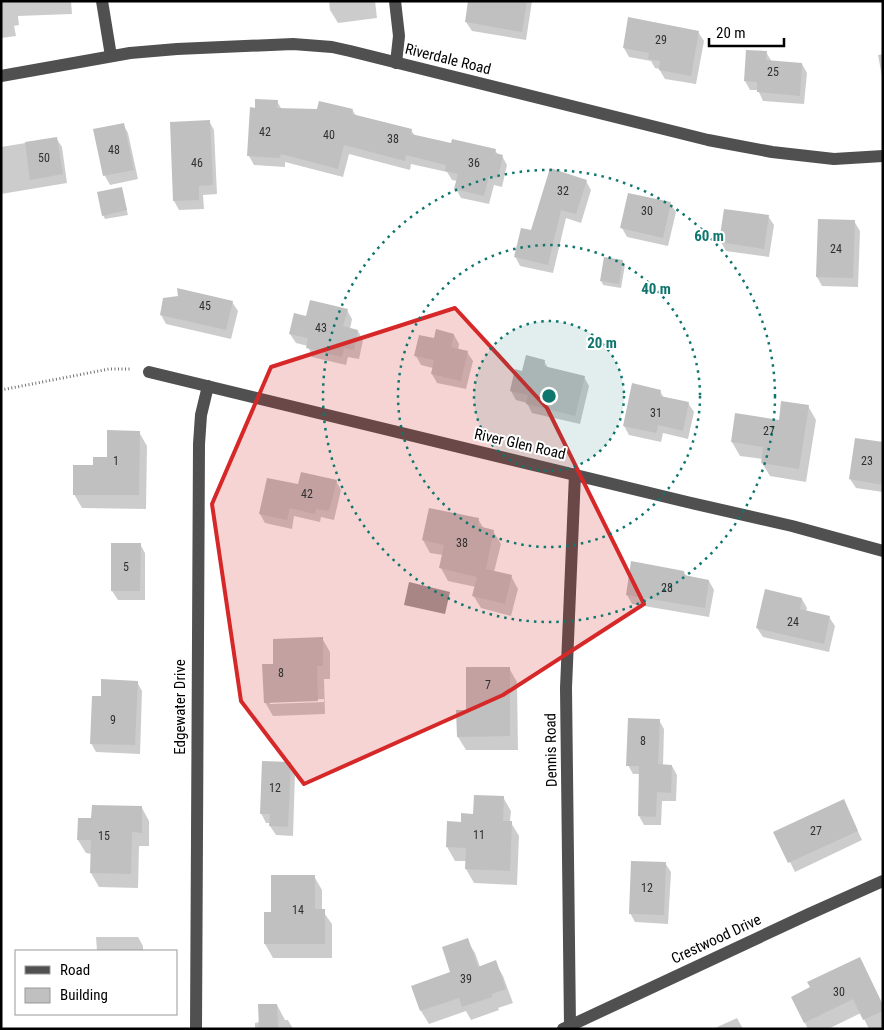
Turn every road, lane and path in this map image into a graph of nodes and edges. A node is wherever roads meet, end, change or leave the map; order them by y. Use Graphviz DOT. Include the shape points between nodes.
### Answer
graph roads {
  1 [pos="102,1"];
  2 [pos="395,1"];
  3 [pos="111,56"];
  4 [pos="396,63"];
  5 [pos="1,76"];
  6 [pos="883,156"];
  7 [pos="149,372"];
  8 [pos="208,386"];
  9 [pos="1,390"];
  10 [pos="575,474"];
  11 [pos="883,551"];
  12 [pos="883,881"];
  13 [pos="566,1027"];
  14 [pos="196,1029"];
  1 -- 3 [label="street"];
  2 -- 4 [label="street" via="399,36"];
  3 -- 4 [label="street, Riverdale Road" via="177,49 293,44 332,47"];
  3 -- 5 [label="street, Riverdale Road"];
  4 -- 6 [label="street, Riverdale Road" via="708,140 834,159"];
  7 -- 8 [label="street, River Glen Road"];
  7 -- 9 [label="path" via="109,370"];
  8 -- 10 [label="street, River Glen Road"];
  8 -- 14 [label="street, Edgewater Drive" via="199,444"];
  10 -- 11 [label="street, River Glen Road"];
  10 -- 13 [label="street, Dennis Road" via="566,688"];
  12 -- 13 [label="street, Crestwood Drive"];
}
